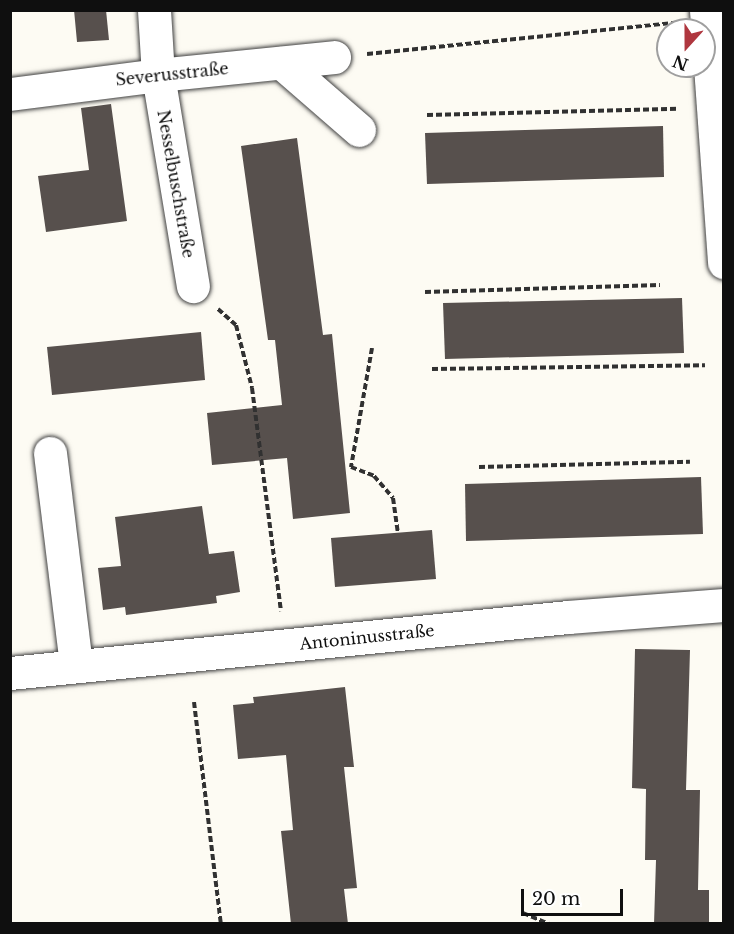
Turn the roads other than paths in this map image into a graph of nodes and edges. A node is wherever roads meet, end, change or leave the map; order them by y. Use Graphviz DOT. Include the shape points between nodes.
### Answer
graph roads {
  1 [pos="154,10"];
  2 [pos="706,10"];
  3 [pos="334,57"];
  4 [pos="282,63"];
  5 [pos="158,75"];
  6 [pos="10,94"];
  7 [pos="359,130"];
  8 [pos="723,262"];
  9 [pos="193,286"];
  10 [pos="50,453"];
  11 [pos="723,605"];
  12 [pos="76,665"];
  13 [pos="10,673"];
  1 -- 5 [label="street, Nesselbuschstraße"];
  2 -- 8 [label="street"];
  3 -- 4 [label="street, Severusstraße"];
  4 -- 5 [label="street, Severusstraße"];
  4 -- 7 [label="street"];
  5 -- 6 [label="street, Severusstraße"];
  5 -- 9 [label="street, Nesselbuschstraße"];
  10 -- 12 [label="street"];
  11 -- 12 [label="street, Antoninusstraße"];
  12 -- 13 [label="street, Antoninusstraße"];
}
